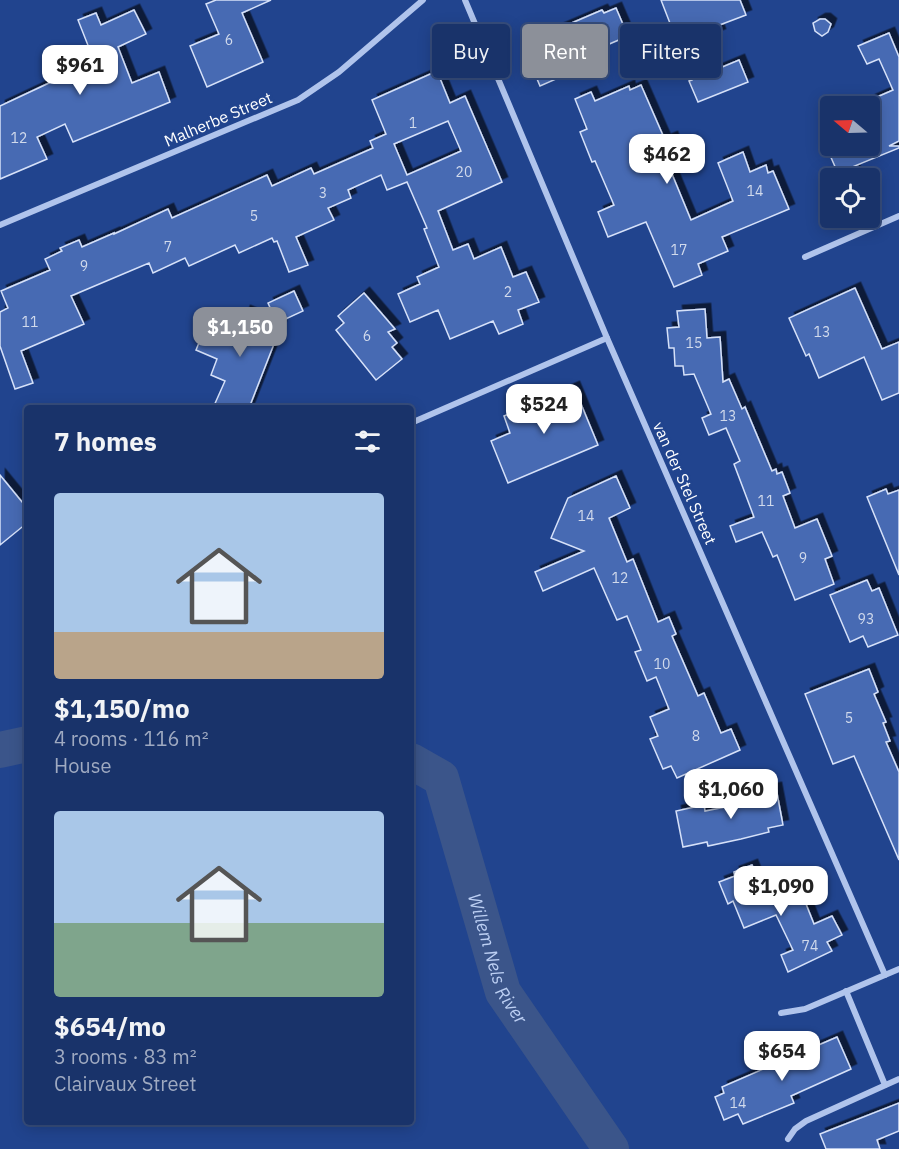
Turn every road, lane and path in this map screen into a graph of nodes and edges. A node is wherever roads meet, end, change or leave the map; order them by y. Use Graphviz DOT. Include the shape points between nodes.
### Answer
graph roads {
  1 [pos="423,0"];
  2 [pos="465,0"];
  3 [pos="899,216"];
  4 [pos="0,225"];
  5 [pos="805,257"];
  6 [pos="607,338"];
  7 [pos="414,422"];
  8 [pos="899,969"];
  9 [pos="885,975"];
  10 [pos="846,991"];
  11 [pos="781,1013"];
  12 [pos="899,1079"];
  13 [pos="885,1085"];
  14 [pos="788,1139"];
  1 -- 4 [label="street, Malherbe Street" via="339,72 298,100"];
  2 -- 6 [label="street, van der Stel Street"];
  3 -- 5 [label="street"];
  6 -- 7 [label="street"];
  6 -- 9 [label="street, van der Stel Street"];
  8 -- 9 [label="street"];
  9 -- 10 [label="street"];
  10 -- 11 [label="street" via="804,1009"];
  10 -- 13 [label="street"];
  12 -- 13 [label="street"];
  13 -- 14 [label="street" via="806,1121"];
}
